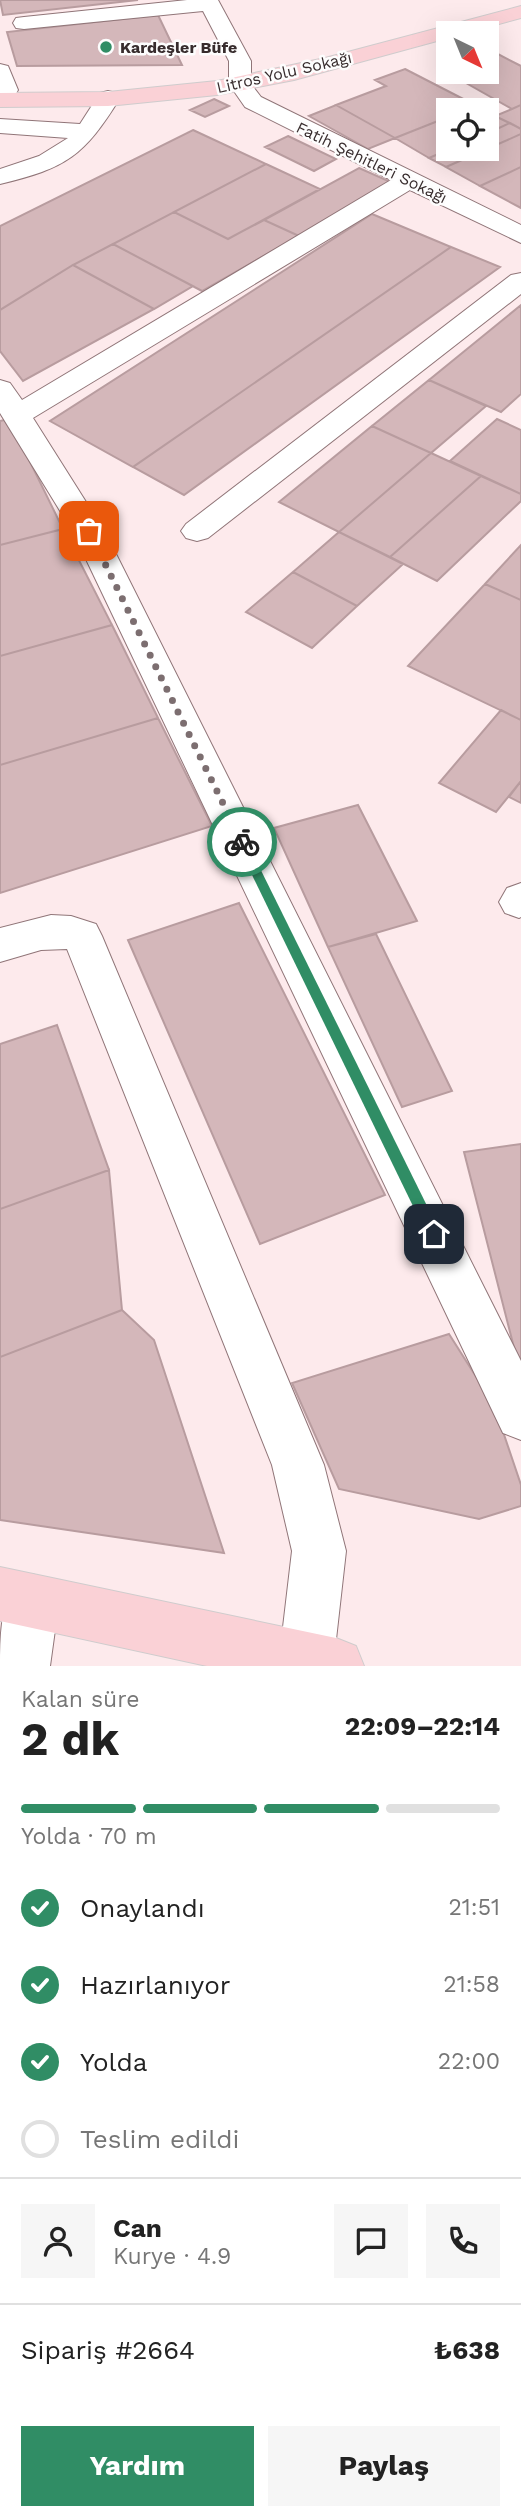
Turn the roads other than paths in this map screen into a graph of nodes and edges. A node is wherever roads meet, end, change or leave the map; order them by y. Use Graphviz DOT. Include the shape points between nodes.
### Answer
graph roads {
  1 [pos="209,2"];
  2 [pos="521,2"];
  3 [pos="521,12"];
  4 [pos="24,23"];
  5 [pos="240,79"];
  6 [pos="2,88"];
  7 [pos="108,98"];
  8 [pos="0,126"];
  9 [pos="87,132"];
  10 [pos="0,177"];
  11 [pos="409,180"];
  12 [pos="521,235"];
  13 [pos="521,281"];
  14 [pos="9,402"];
  15 [pos="197,531"];
  16 [pos="0,945"];
  17 [pos="521,1415"];
  18 [pos="16,1597"];
  19 [pos="322,1664"];
  20 [pos="22,1666"];
  1 -- 4 [label="street"];
  1 -- 5 [label="street" via="240,61"];
  2 -- 5 [label="main road, Litros Yolu Sokağı"];
  3 -- 5 [label="main road, Litros Yolu Sokağı"];
  5 -- 6 [label="main road, Litros Yolu Sokağı" via="127,87"];
  5 -- 7 [label="main road, Litros Yolu Sokağı"];
  5 -- 11 [label="street, Fatih Şehitleri Sokağı" via="253,102 268,112"];
  6 -- 7 [label="main road, Litros Yolu Sokağı" via="50,101"];
  7 -- 9 [label="street"];
  8 -- 9 [label="street"];
  9 -- 10 [label="street" via="44,163"];
  11 -- 12 [label="street, Fatih Şehitleri Sokağı"];
  11 -- 14 [label="street"];
  13 -- 15 [label="street"];
  14 -- 17 [label="street" via="89,531"];
  16 -- 19 [label="street" via="49,930 82,936 298,1465 319,1551"];
  18 -- 19 [label="main road"];
  18 -- 20 [label="street"];
}
